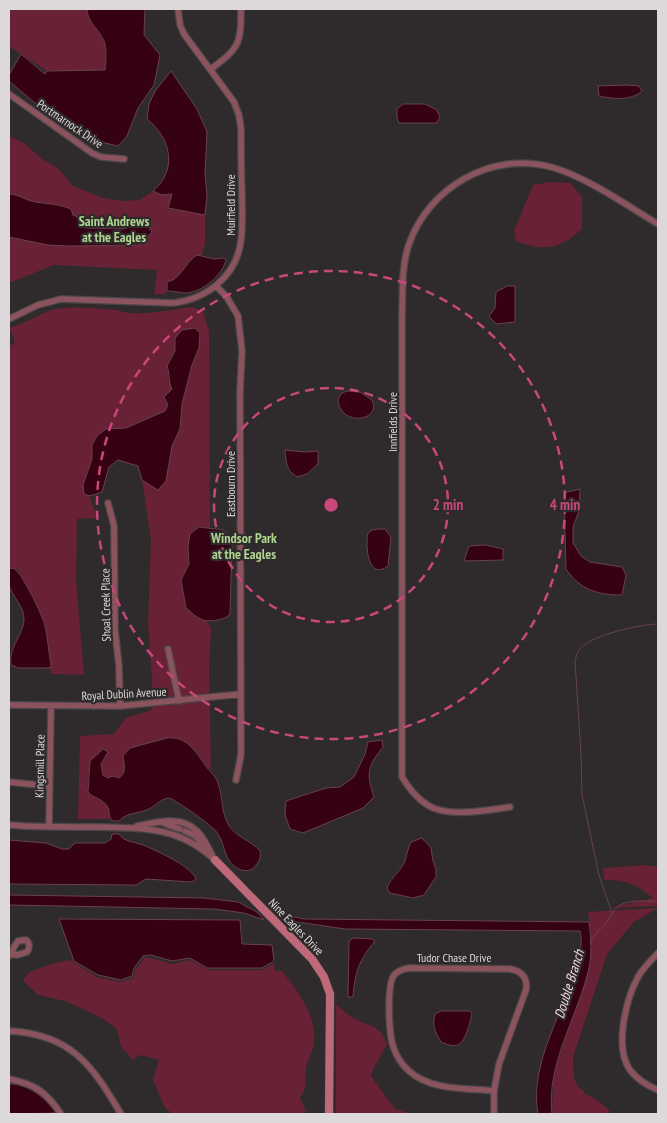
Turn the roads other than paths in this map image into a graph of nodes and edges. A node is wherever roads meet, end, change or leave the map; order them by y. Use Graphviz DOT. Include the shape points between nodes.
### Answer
graph roads {
  1 [pos="178,9"];
  2 [pos="241,9"];
  3 [pos="211,69"];
  4 [pos="9,94"];
  5 [pos="124,159"];
  6 [pos="658,224"];
  7 [pos="216,286"];
  8 [pos="9,319"];
  9 [pos="108,503"];
  10 [pos="168,649"];
  11 [pos="241,694"];
  12 [pos="178,701"];
  13 [pos="9,705"];
  14 [pos="51,706"];
  15 [pos="120,706"];
  16 [pos="236,780"];
  17 [pos="9,782"];
  18 [pos="49,786"];
  19 [pos="510,807"];
  20 [pos="156,822"];
  21 [pos="9,824"];
  22 [pos="49,826"];
  23 [pos="130,827"];
  24 [pos="215,860"];
  25 [pos="658,953"];
  26 [pos="9,1031"];
  27 [pos="9,1079"];
  28 [pos="658,1090"];
  29 [pos="494,1091"];
  30 [pos="60,1114"];
  31 [pos="121,1114"];
  32 [pos="329,1114"];
  33 [pos="494,1114"];
  1 -- 3 [label="street, Muirfield Drive" via="184,34"];
  2 -- 3 [label="street" via="240,40 234,50"];
  3 -- 7 [label="street, Muirfield Drive" via="234,102 241,129 241,241 233,266"];
  4 -- 5 [label="street, Portmarnock Drive" via="92,153"];
  6 -- 19 [label="street, Innfields Drive" via="568,173 538,165 507,164 473,174 442,195 420,222 406,254 402,316 402,777 414,794 435,809 455,812"];
  7 -- 8 [label="street, Muirfield Drive" via="196,298 173,303 61,299 38,305"];
  7 -- 11 [label="street, Eastbourn Drive" via="238,316 242,345"];
  9 -- 15 [label="street, Shoal Creek Place" via="114,526"];
  10 -- 12 [label="street"];
  11 -- 12 [label="street, Royal Dublin Avenue"];
  11 -- 16 [label="street, Eastbourn Drive" via="241,755"];
  12 -- 15 [label="street, Royal Dublin Avenue"];
  13 -- 14 [label="street, Royal Dublin Avenue"];
  14 -- 15 [label="street, Royal Dublin Avenue"];
  14 -- 18 [label="street, Kingsmill Place"];
  17 -- 18 [label="street"];
  18 -- 22 [label="street, Kingsmill Place"];
  20 -- 23 [label="street, Nine Eagles Drive"];
  20 -- 24 [label="street, Nine Eagles Drive" via="194,835"];
  20 -- 24 [label="street, Nine Eagles Drive" via="171,820 199,832"];
  21 -- 22 [label="street, Nine Eagles Drive"];
  22 -- 23 [label="street, Nine Eagles Drive"];
  23 -- 24 [label="street, Nine Eagles Drive" via="171,833 198,845"];
  24 -- 32 [label="street, Nine Eagles Drive" via="307,953 324,977 330,994"];
  25 -- 28 [label="street" via="638,977 621,1033 629,1069 641,1081"];
  26 -- 31 [label="street" via="29,1032 71,1050 90,1067"];
  27 -- 30 [label="street" via="27,1082 50,1098"];
  29 -- 29 [label="street, Tudor Chase Drive" via="503,1053 526,990 522,974 510,969 409,968 396,973 391,988 390,1029 395,1052 403,1064 428,1082"];
  29 -- 33 [label="street, Tudor Chase Drive"];
}
